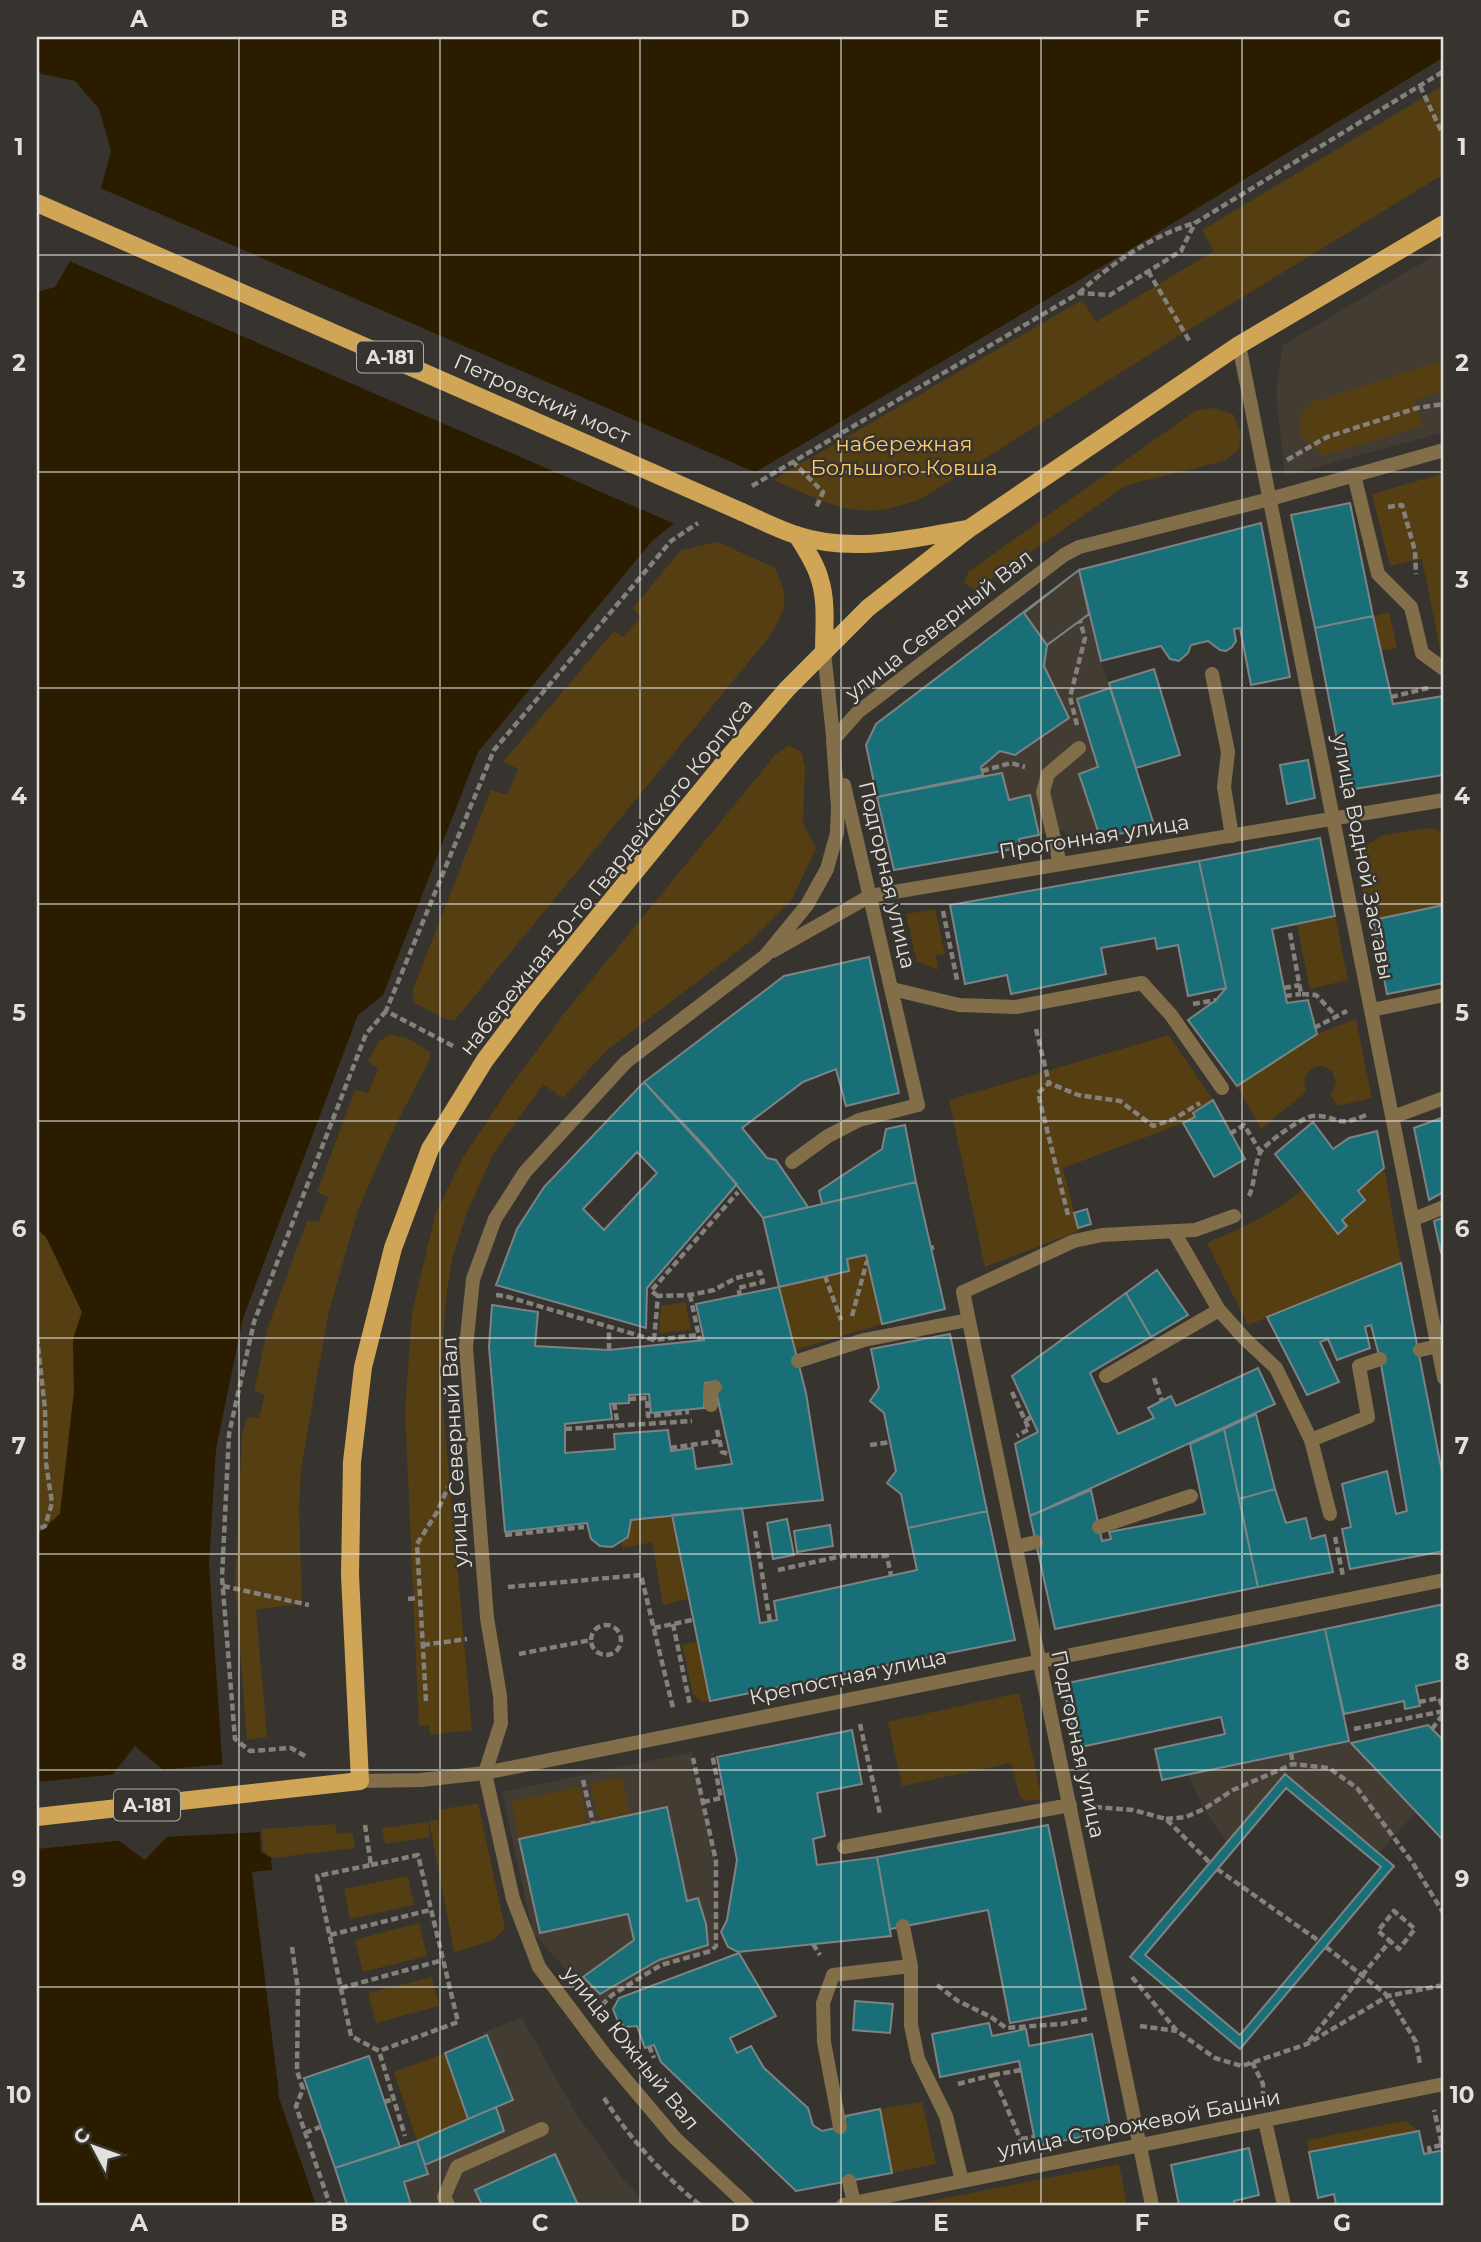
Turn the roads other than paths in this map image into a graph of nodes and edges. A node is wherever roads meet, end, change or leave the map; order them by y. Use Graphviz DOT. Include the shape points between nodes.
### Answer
graph roads {
  1 [pos="37,203"];
  2 [pos="1444,224"];
  3 [pos="1239,345"];
  4 [pos="1444,450"];
  5 [pos="1354,475"];
  6 [pos="1270,499"];
  7 [pos="970,528"];
  8 [pos="797,536"];
  9 [pos="824,652"];
  10 [pos="1444,669"];
  11 [pos="1212,674"];
  12 [pos="833,740"];
  13 [pos="1079,748"];
  14 [pos="1444,800"];
  15 [pos="1334,818"];
  16 [pos="1232,836"];
  17 [pos="1060,864"];
  18 [pos="870,896"];
  19 [pos="765,956"];
  20 [pos="892,989"];
  21 [pos="1444,995"];
  22 [pos="1372,1010"];
  23 [pos="1222,1088"];
  24 [pos="1444,1098"];
  25 [pos="1392,1113"];
  26 [pos="792,1162"];
  27 [pos="1444,1207"];
  28 [pos="1234,1216"];
  29 [pos="1414,1219"];
  30 [pos="1174,1232"];
  31 [pos="1219,1310"];
  32 [pos="968,1320"];
  33 [pos="1420,1350"];
  34 [pos="1441,1355"];
  35 [pos="1380,1359"];
  36 [pos="798,1361"];
  37 [pos="1106,1376"];
  38 [pos="1444,1378"];
  39 [pos="715,1387"];
  40 [pos="705,1408"];
  41 [pos="1311,1440"];
  42 [pos="1191,1496"];
  43 [pos="1330,1514"];
  44 [pos="1099,1527"];
  45 [pos="1036,1542"];
  46 [pos="1016,1547"];
  47 [pos="1444,1580"];
  48 [pos="1040,1662"];
  49 [pos="485,1773"];
  50 [pos="360,1781"];
  51 [pos="1070,1805"];
  52 [pos="37,1817"];
  53 [pos="887,1840"];
  54 [pos="844,1847"];
  55 [pos="890,1855"];
  56 [pos="903,1926"];
  57 [pos="911,1966"];
  58 [pos="1444,2084"];
  59 [pos="1265,2121"];
  60 [pos="840,2127"];
  61 [pos="542,2129"];
  62 [pos="1139,2146"];
  63 [pos="849,2181"];
  64 [pos="962,2181"];
  65 [pos="848,2204"];
  66 [pos="448,2205"];
  67 [pos="747,2205"];
  68 [pos="1152,2205"];
  69 [pos="1284,2205"];
  1 -- 8 [label="main road, Петровский мост / А-181, bridge"];
  2 -- 3 [label="main road, набережная 30-го Гвардейского Корпуса"];
  3 -- 6 [label="street, улица Водной Заставы"];
  3 -- 7 [label="main road, набережная 30-го Гвардейского Корпуса"];
  4 -- 5 [label="street, улица Северный Вал"];
  5 -- 6 [label="street, улица Северный Вал"];
  5 -- 10 [label="street" via="1378,574 1411,607 1422,653"];
  6 -- 12 [label="street, улица Северный Вал" via="1079,547 1064,555 858,712"];
  6 -- 15 [label="street, улица Водной Заставы"];
  7 -- 8 [label="main road, набережная 30-го Гвардейского Корпуса" via="855,545"];
  7 -- 9 [label="main road, набережная 30-го Гвардейского Корпуса" via="868,608"];
  8 -- 9 [label="main road" via="820,580"];
  9 -- 12 [label="street, Подгорная улица"];
  9 -- 50 [label="main road, набережная 30-го Гвардейского Корпуса" via="732,753 531,999 485,1060 430,1149 393,1248 363,1367 352,1462 350,1575"];
  11 -- 16 [label="street" via="1228,752 1224,787"];
  12 -- 18 [label="street, Подгорная улица"];
  12 -- 19 [label="street, улица Северный Вал" via="837,834 827,869 807,905"];
  13 -- 17 [label="street" via="1048,774 1043,792"];
  14 -- 15 [label="street, Прогонная улица"];
  15 -- 16 [label="street, Прогонная улица"];
  15 -- 22 [label="street, улица Водной Заставы"];
  16 -- 17 [label="street, Прогонная улица"];
  17 -- 18 [label="street, Прогонная улица"];
  18 -- 19 [label="street, Прогонная улица"];
  18 -- 20 [label="street, Подгорная улица"];
  19 -- 49 [label="street, улица Северный Вал" via="626,1062 525,1172 495,1219 473,1279 466,1347 487,1618 501,1723"];
  20 -- 23 [label="street" via="958,1005 1016,1007 1142,983 1171,1015"];
  20 -- 26 [label="street, Подгорная улица" via="918,1105 859,1121"];
  21 -- 22 [label="street"];
  22 -- 25 [label="street, улица Водной Заставы"];
  24 -- 25 [label="street"];
  25 -- 29 [label="street, улица Водной Заставы"];
  27 -- 29 [label="street"];
  28 -- 30 [label="street"];
  29 -- 34 [label="street, улица Водной Заставы"];
  30 -- 31 [label="street"];
  30 -- 32 [label="street, Подгорная улица" via="1074,1241 963,1292"];
  31 -- 37 [label="street"];
  31 -- 41 [label="street" via="1276,1368"];
  32 -- 36 [label="street" via="864,1340"];
  32 -- 46 [label="street, Подгорная улица"];
  33 -- 34 [label="street"];
  34 -- 38 [label="street, улица Водной Заставы"];
  35 -- 41 [label="street" via="1359,1366 1368,1417"];
  39 -- 40 [label="street" via="710,1388"];
  41 -- 43 [label="street"];
  42 -- 44 [label="street"];
  45 -- 46 [label="street"];
  46 -- 48 [label="street, Подгорная улица"];
  47 -- 48 [label="street, Крепостная улица"];
  48 -- 49 [label="street, Крепостная улица"];
  48 -- 51 [label="street, Подгорная улица"];
  49 -- 50 [label="street, Крепостная улица"];
  49 -- 67 [label="street, улица Южный Вал" via="513,1899 539,1967 675,2138"];
  50 -- 52 [label="main road, Крепостная улица / А-181"];
  51 -- 53 [label="street"];
  51 -- 62 [label="street, Подгорная улица"];
  53 -- 54 [label="street"];
  53 -- 55 [label="street"];
  56 -- 57 [label="street"];
  57 -- 60 [label="street" via="833,1975 823,2003 824,2042"];
  57 -- 64 [label="street" via="911,2025 918,2059 946,2116"];
  58 -- 59 [label="street, улица Сторожевой Башни"];
  59 -- 62 [label="street, улица Сторожевой Башни"];
  59 -- 69 [label="street"];
  61 -- 66 [label="street" via="457,2166 444,2197"];
  62 -- 64 [label="street, улица Сторожевой Башни"];
  62 -- 68 [label="street, Подгорная улица"];
  63 -- 65 [label="street"];
  64 -- 65 [label="street, улица Сторожевой Башни"];
}
